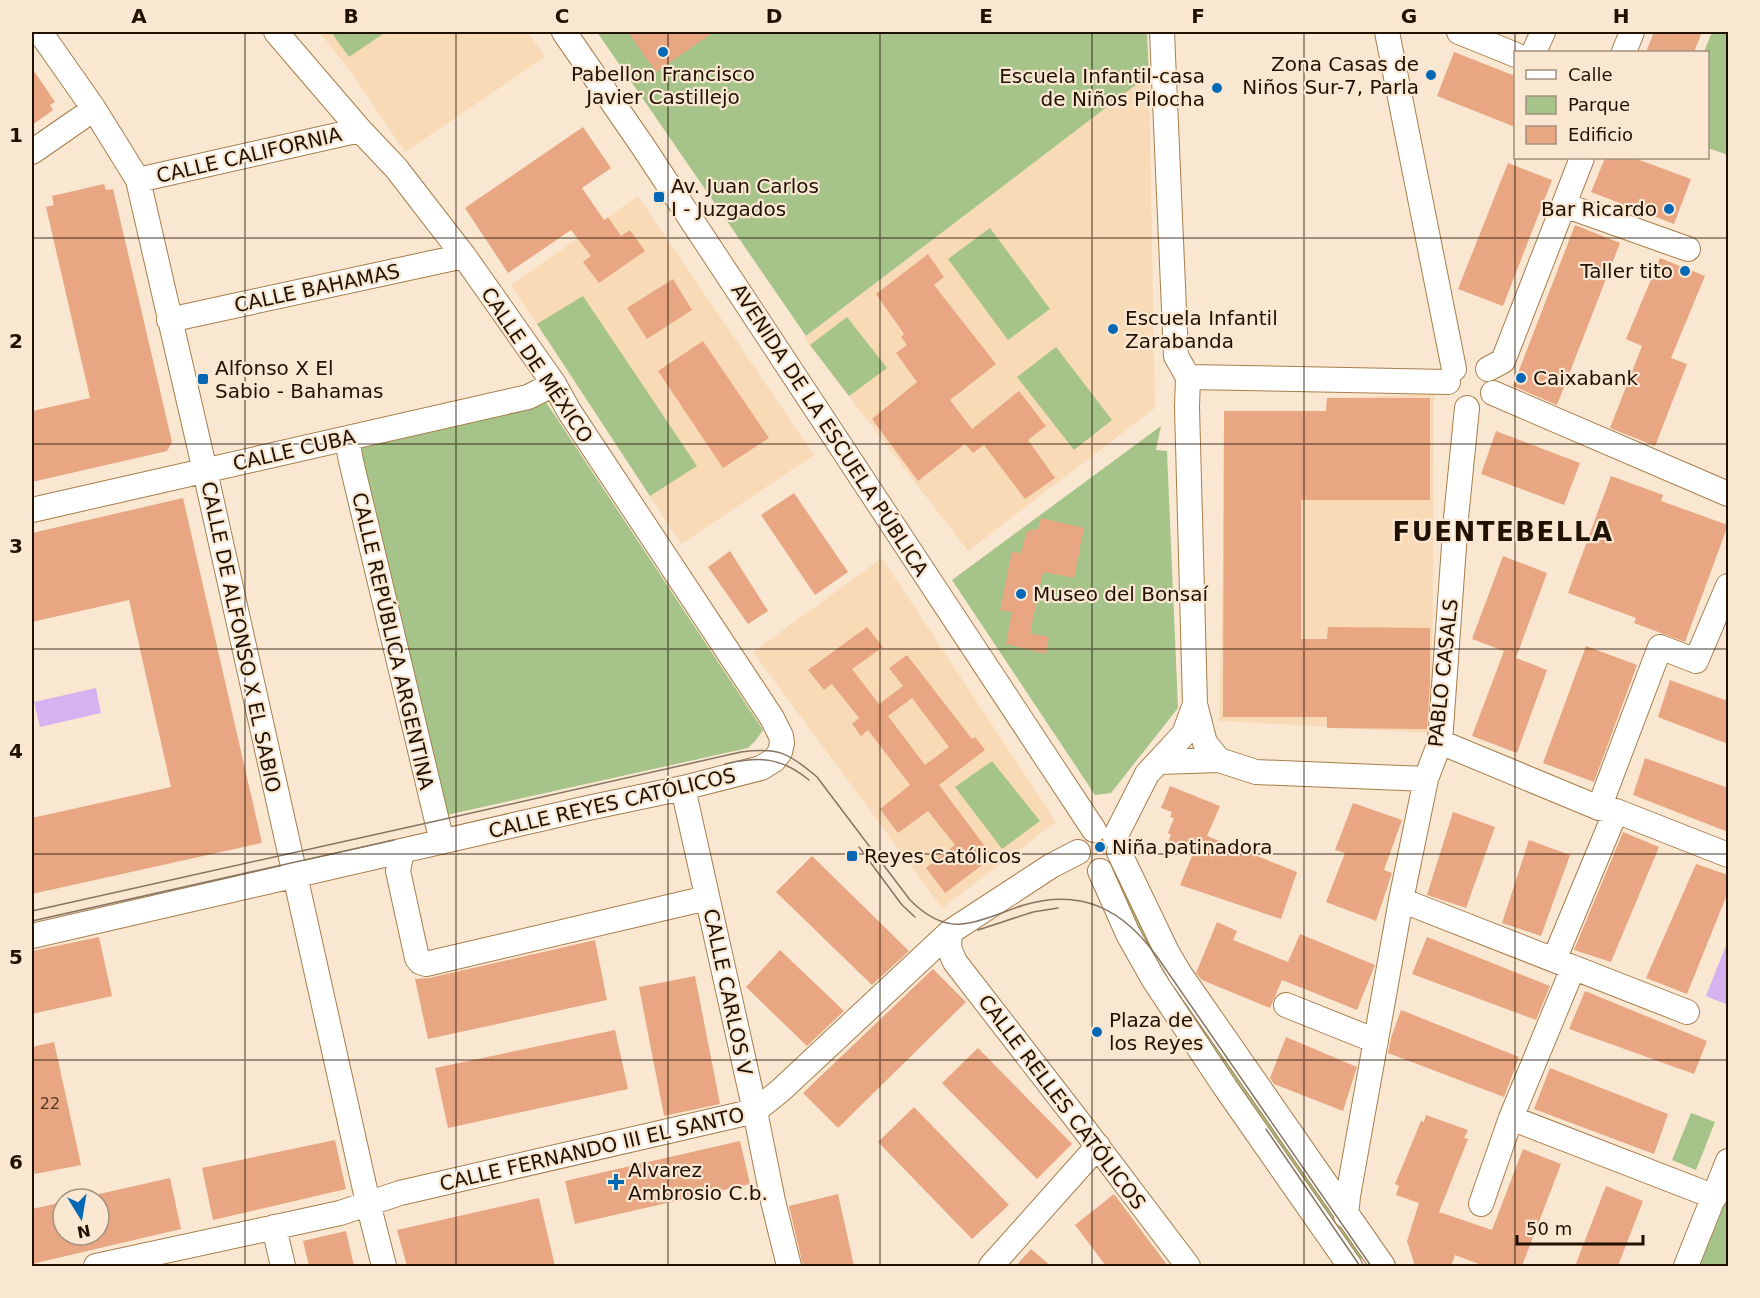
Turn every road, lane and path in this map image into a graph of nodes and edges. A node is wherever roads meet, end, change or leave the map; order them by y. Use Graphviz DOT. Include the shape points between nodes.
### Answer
graph roads {
  1 [pos="40,32"];
  2 [pos="276,32"];
  3 [pos="564,32"];
  4 [pos="1162,32"];
  5 [pos="1386,32"];
  6 [pos="1459,32"];
  7 [pos="1542,32"];
  8 [pos="1632,32"];
  9 [pos="1534,51"];
  10 [pos="1624,51"];
  11 [pos="1514,55"];
  12 [pos="94,109"];
  13 [pos="360,130"];
  14 [pos="32,152"];
  15 [pos="1582,159"];
  16 [pos="138,180"];
  17 [pos="1564,205"];
  18 [pos="1688,249"];
  19 [pos="464,256"];
  20 [pos="170,320"];
  21 [pos="1488,369"];
  22 [pos="1451,376"];
  23 [pos="1188,377"];
  24 [pos="554,384"];
  25 [pos="1493,393"];
  26 [pos="1467,408"];
  27 [pos="347,439"];
  28 [pos="205,471"];
  29 [pos="1728,494"];
  30 [pos="32,510"];
  31 [pos="1728,586"];
  32 [pos="1195,704"];
  33 [pos="772,718"];
  34 [pos="1440,742"];
  35 [pos="1219,759"];
  36 [pos="1159,762"];
  37 [pos="1426,779"];
  38 [pos="683,788"];
  39 [pos="1608,810"];
  40 [pos="1109,840"];
  41 [pos="442,842"];
  42 [pos="402,851"];
  43 [pos="1078,852"];
  44 [pos="1728,855"];
  45 [pos="1100,871"];
  46 [pos="294,875"];
  47 [pos="707,898"];
  48 [pos="1401,900"];
  49 [pos="950,932"];
  50 [pos="32,936"];
  51 [pos="1565,964"];
  52 [pos="1286,1005"];
  53 [pos="1687,1012"];
  54 [pos="1376,1041"];
  55 [pos="755,1112"];
  56 [pos="1511,1118"];
  57 [pos="1098,1146"];
  58 [pos="1728,1161"];
  59 [pos="1714,1197"];
  60 [pos="368,1203"];
  61 [pos="1481,1204"];
  62 [pos="1346,1216"];
  63 [pos="274,1227"];
  64 [pos="96,1266"];
  65 [pos="283,1266"];
  66 [pos="384,1266"];
  67 [pos="789,1266"];
  68 [pos="991,1266"];
  69 [pos="1188,1266"];
  70 [pos="1350,1266"];
  71 [pos="1383,1266"];
  72 [pos="1686,1266"];
  1 -- 12 [label="street, CALLE DE ALFONSO X EL SABIO"];
  2 -- 13 [label="street, CALLE DE MÉXICO"];
  3 -- 40 [label="street, AVENIDA DE LA ESCUELA PÚBLICA"];
  4 -- 23 [label="street" via="1176,356"];
  5 -- 22 [label="street"];
  6 -- 11 [label="street"];
  7 -- 9 [label="street"];
  8 -- 10 [label="street"];
  12 -- 14 [label="street"];
  12 -- 16 [label="street, CALLE DE ALFONSO X EL SABIO"];
  13 -- 16 [label="street, CALLE CALIFORNIA"];
  13 -- 19 [label="street, CALLE DE MÉXICO" via="396,168"];
  15 -- 17 [label="street"];
  16 -- 20 [label="street, CALLE DE ALFONSO X EL SABIO"];
  17 -- 18 [label="street"];
  17 -- 21 [label="street" via="1503,360"];
  19 -- 20 [label="street, CALLE BAHAMAS"];
  19 -- 24 [label="street, CALLE DE MÉXICO"];
  20 -- 28 [label="street, CALLE DE ALFONSO X EL SABIO"];
  21 -- 22 [label="street" via="1471,362 1461,364"];
  21 -- 25 [label="street" via="1494,381"];
  22 -- 23 [label="street"];
  22 -- 26 [label="street" via="1449,390 1453,399"];
  23 -- 32 [label="street"];
  24 -- 27 [label="street, CALLE CUBA" via="528,396"];
  24 -- 33 [label="street, CALLE DE MÉXICO"];
  25 -- 26 [label="street" via="1483,405"];
  25 -- 29 [label="street"];
  26 -- 34 [label="street, PABLO CASALS"];
  27 -- 28 [label="street, CALLE CUBA"];
  27 -- 41 [label="street, CALLE REPÚBLICA ARGENTINA"];
  28 -- 30 [label="street, CALLE CUBA"];
  28 -- 46 [label="street, CALLE DE ALFONSO X EL SABIO"];
  31 -- 39 [label="street" via="1696,661 1660,647"];
  32 -- 35 [label="street" via="1205,743"];
  32 -- 36 [label="street" via="1184,734"];
  33 -- 38 [label="street, CALLE REYES CATÓLICOS" via="782,743 774,760 761,768"];
  34 -- 37 [label="street, PABLO CASALS"];
  34 -- 39 [label="street"];
  35 -- 36 [label="street"];
  35 -- 37 [label="street" via="1256,772"];
  36 -- 40 [label="street" via="1147,774"];
  37 -- 48 [label="street, PABLO CASALS"];
  38 -- 41 [label="street, CALLE REYES CATÓLICOS"];
  38 -- 47 [label="street, CALLE CARLOS V"];
  39 -- 44 [label="street"];
  39 -- 51 [label="street"];
  40 -- 43 [label="street" via="1082,838"];
  40 -- 45 [label="street" via="1117,859"];
  40 -- 62 [label="street, AVENIDA DE LA ESCUELA PÚBLICA" via="1180,974"];
  41 -- 42 [label="street, CALLE REYES CATÓLICOS"];
  42 -- 46 [label="street, CALLE REYES CATÓLICOS"];
  42 -- 47 [label="street" via="398,871 417,958 426,964"];
  43 -- 45 [label="street" via="1081,862"];
  43 -- 49 [label="street, CALLE FERNANDO III EL SANTO"];
  45 -- 70 [label="street" via="1154,980"];
  46 -- 50 [label="street, CALLE REYES CATÓLICOS"];
  46 -- 60 [label="street, CALLE DE ALFONSO X EL SABIO"];
  47 -- 55 [label="street, CALLE CARLOS V"];
  48 -- 51 [label="street"];
  48 -- 54 [label="street, PABLO CASALS"];
  49 -- 55 [label="street, CALLE FERNANDO III EL SANTO"];
  49 -- 57 [label="street, CALLE RELLES CATÓLICOS" via="949,948 955,962"];
  51 -- 53 [label="street"];
  51 -- 56 [label="street"];
  52 -- 54 [label="street"];
  54 -- 62 [label="street, PABLO CASALS"];
  55 -- 60 [label="street, CALLE FERNANDO III EL SANTO"];
  55 -- 67 [label="street, CALLE CARLOS V"];
  56 -- 59 [label="street"];
  56 -- 61 [label="street"];
  57 -- 68 [label="street"];
  57 -- 69 [label="street, CALLE RELLES CATÓLICOS"];
  58 -- 59 [label="street"];
  59 -- 72 [label="street"];
  60 -- 63 [label="street, CALLE FERNANDO III EL SANTO"];
  60 -- 66 [label="street, CALLE DE ALFONSO X EL SABIO"];
  62 -- 71 [label="street, AVENIDA DE LA ESCUELA PÚBLICA"];
  63 -- 64 [label="street, CALLE FERNANDO III EL SANTO"];
  63 -- 65 [label="street"];
}
